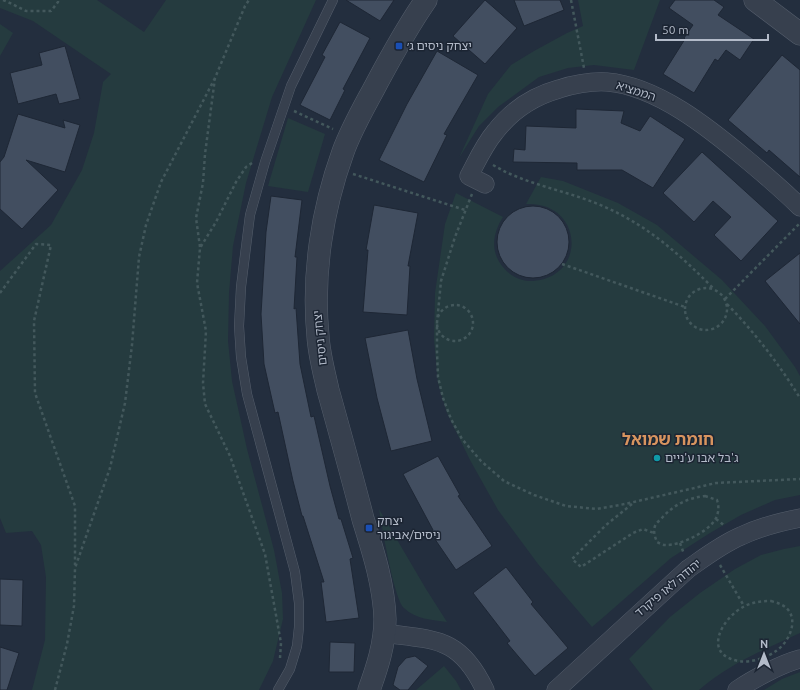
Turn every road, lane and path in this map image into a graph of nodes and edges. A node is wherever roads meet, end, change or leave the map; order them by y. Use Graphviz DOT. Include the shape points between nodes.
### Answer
graph roads {
  1 [pos="3,0"];
  2 [pos="58,0"];
  3 [pos="249,0"];
  4 [pos="333,0"];
  5 [pos="426,0"];
  6 [pos="571,0"];
  7 [pos="755,0"];
  8 [pos="9,1"];
  9 [pos="800,34"];
  10 [pos="215,78"];
  11 [pos="587,82"];
  12 [pos="284,106"];
  13 [pos="335,130"];
  14 [pos="269,151"];
  15 [pos="478,158"];
  16 [pos="337,169"];
  17 [pos="481,182"];
  18 [pos="800,207"];
  19 [pos="465,210"];
  20 [pos="800,223"];
  21 [pos="200,248"];
  22 [pos="562,264"];
  23 [pos="714,289"];
  24 [pos="0,293"];
  25 [pos="725,299"];
  26 [pos="727,303"];
  27 [pos="685,307"];
  28 [pos="437,323"];
  29 [pos="800,398"];
  30 [pos="800,479"];
  31 [pos="634,502"];
  32 [pos="800,518"];
  33 [pos="654,533"];
  34 [pos="712,552"];
  35 [pos="75,568"];
  36 [pos="744,606"];
  37 [pos="383,633"];
  38 [pos="280,658"];
  39 [pos="800,659"];
  40 [pos="55,690"];
  41 [pos="278,690"];
  42 [pos="369,690"];
  43 [pos="485,690"];
  44 [pos="556,690"];
  45 [pos="737,690"];
  1 -- 8 [label="path"];
  2 -- 8 [label="path" via="51,11 26,11"];
  3 -- 10 [label="path"];
  4 -- 12 [label="lane" via="291,86"];
  5 -- 16 [label="street, יצחק ניסים" via="404,32 359,118"];
  6 -- 11 [label="path"];
  7 -- 9 [label="street"];
  10 -- 21 [label="path" via="203,183 196,218"];
  10 -- 35 [label="path" via="160,182 146,225 139,257 125,403 110,468"];
  11 -- 15 [label="street, הממציא" via="550,91 531,99 495,131"];
  11 -- 18 [label="street, הממציא" via="608,82 660,98 716,133"];
  12 -- 13 [label="path"];
  12 -- 14 [label="lane"];
  14 -- 21 [label="path" via="246,167"];
  14 -- 41 [label="lane" via="250,215 239,326 247,394 295,572 299,603 297,646 290,669"];
  15 -- 17 [label="street, הממציא" via="469,176"];
  15 -- 23 [label="path" via="514,176 604,207 632,220 682,257"];
  16 -- 19 [label="path"];
  16 -- 37 [label="street, יצחק ניסים" via="321,237 316,317 318,338 328,390 376,562 385,620"];
  17 -- 19 [label="path"];
  19 -- 28 [label="path" via="442,281"];
  20 -- 25 [label="path"];
  21 -- 38 [label="path" via="197,283 206,331 203,383 205,404 230,456 265,554 281,643"];
  22 -- 27 [label="path"];
  23 -- 25 [label="path"];
  23 -- 27 [label="path" via="697,290 691,294"];
  24 -- 35 [label="path" via="36,244 51,245 34,321 35,392 75,506"];
  25 -- 26 [label="path"];
  26 -- 27 [label="path" via="728,311 722,324 716,329 709,330 695,328 689,323"];
  26 -- 29 [label="path" via="767,348"];
  28 -- 28 [label="path" via="438,330 446,339 458,341 469,335 473,322 469,311 455,304 449,305 439,313"];
  28 -- 31 [label="path" via="438,377 443,398 462,439 481,462 504,481 534,496 566,506 597,509"];
  30 -- 31 [label="path" via="716,483"];
  31 -- 33 [label="path" via="606,525 572,559 581,567 633,533 643,530"];
  32 -- 34 [label="street, יהודה לאו פיקרד" via="752,531"];
  33 -- 33 [label="path" via="656,542 665,545 680,543 703,532 716,519 719,508 717,500 705,496 677,504 655,525"];
  34 -- 36 [label="path"];
  34 -- 44 [label="street, יהודה לאו פיקרד" via="663,590"];
  35 -- 40 [label="path" via="74,606"];
  36 -- 36 [label="path" via="771,601 782,604 790,612 792,620 791,631 776,652 757,660 741,662 729,660 720,652 717,642 721,629 732,615"];
  37 -- 42 [label="street, יצחק ניסים" via="377,669"];
  37 -- 43 [label="street" via="439,641 454,648 468,661"];
  39 -- 45 [label="street" via="767,673"];
}
